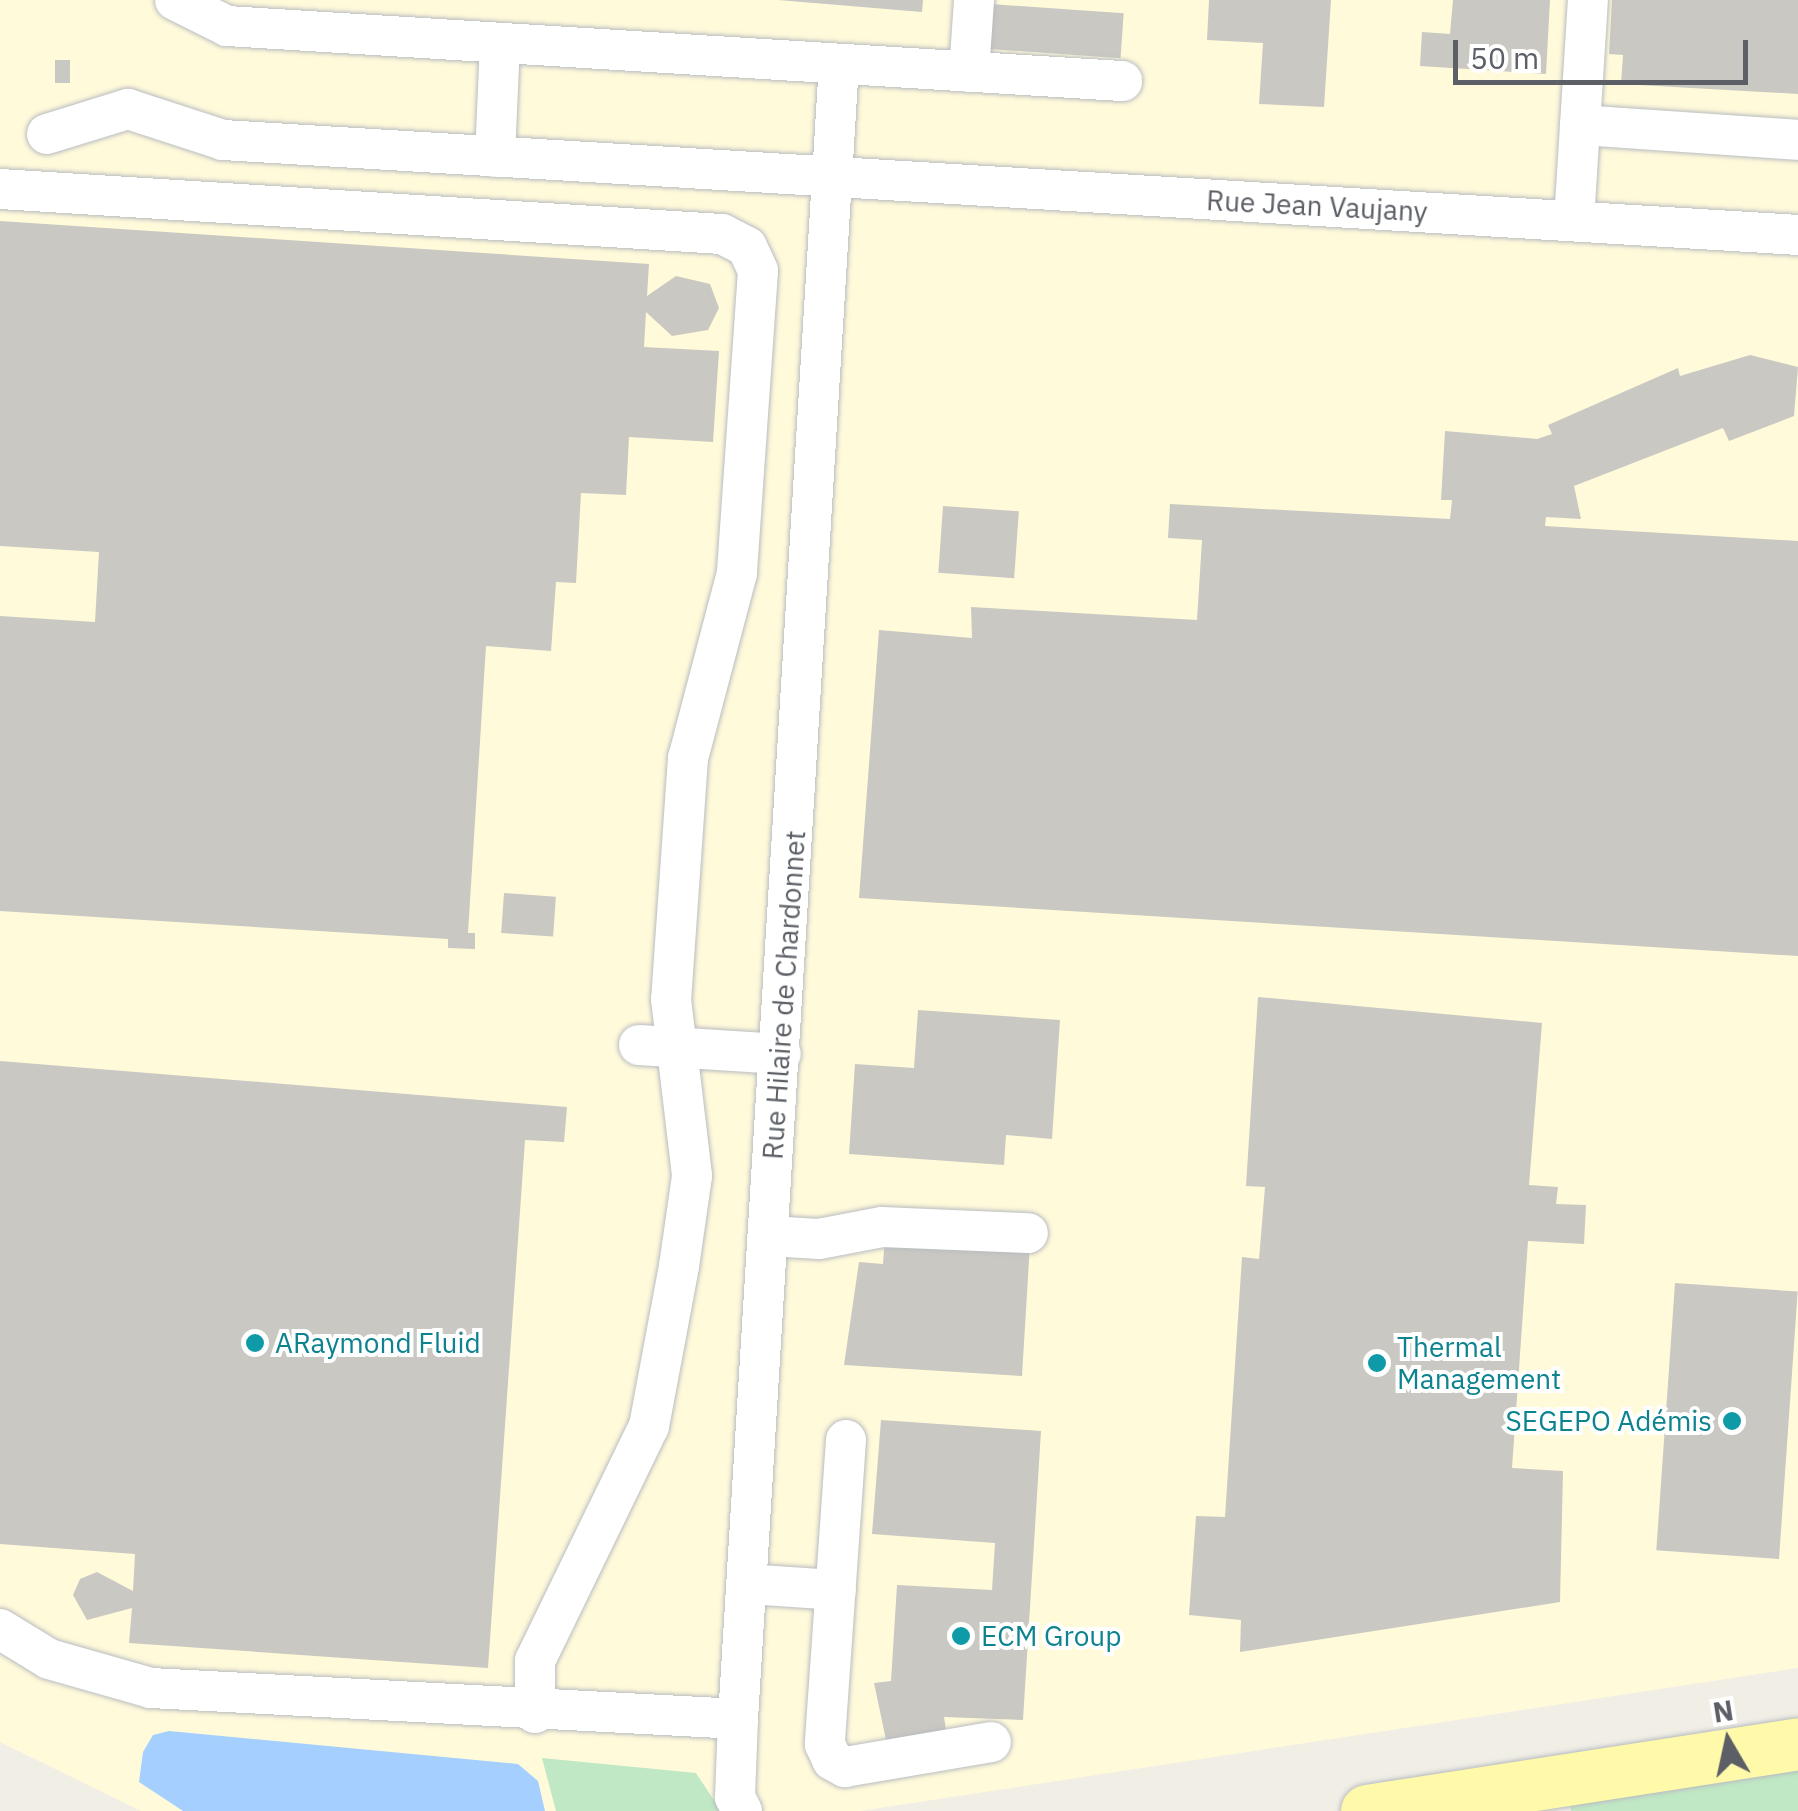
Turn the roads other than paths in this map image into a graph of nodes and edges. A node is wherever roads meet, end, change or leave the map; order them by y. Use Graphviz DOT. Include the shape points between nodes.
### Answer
graph roads {
  1 [pos="175,0"];
  2 [pos="974,0"];
  3 [pos="1588,0"];
  4 [pos="500,43"];
  5 [pos="839,64"];
  6 [pos="969,72"];
  7 [pos="1122,81"];
  8 [pos="1580,125"];
  9 [pos="48,134"];
  10 [pos="1798,140"];
  11 [pos="495,157"];
  12 [pos="836,178"];
  13 [pos="0,189"];
  14 [pos="1574,221"];
  15 [pos="1798,235"];
  16 [pos="638,1045"];
  17 [pos="681,1046"];
  18 [pos="780,1054"];
  19 [pos="1028,1234"];
  20 [pos="769,1236"];
  21 [pos="846,1440"];
  22 [pos="747,1584"];
  23 [pos="836,1590"];
  24 [pos="0,1630"];
  25 [pos="534,1713"];
  26 [pos="738,1720"];
  27 [pos="991,1742"];
  28 [pos="1798,1744"];
  29 [pos="742,1811"];
  30 [pos="1367,1811"];
  1 -- 4 [label="street" via="227,26"];
  2 -- 6 [label="street"];
  3 -- 8 [label="street"];
  4 -- 5 [label="street"];
  4 -- 11 [label="street"];
  5 -- 6 [label="street"];
  5 -- 12 [label="street, Rue Hilaire de Chardonnet"];
  6 -- 7 [label="street"];
  8 -- 10 [label="street"];
  8 -- 14 [label="street"];
  9 -- 11 [label="street, Rue Jean Vaujany" via="128,109 224,140"];
  11 -- 12 [label="street, Rue Jean Vaujany"];
  12 -- 14 [label="street, Rue Jean Vaujany"];
  12 -- 18 [label="street, Rue Hilaire de Chardonnet"];
  13 -- 17 [label="street" via="722,234 748,246 758,271 737,574 688,758 671,999"];
  14 -- 15 [label="street, Rue Jean Vaujany"];
  16 -- 17 [label="street"];
  17 -- 18 [label="street"];
  17 -- 25 [label="street" via="692,1176 649,1426 535,1661"];
  18 -- 20 [label="street, Rue Hilaire de Chardonnet"];
  19 -- 20 [label="street" via="882,1227 819,1240"];
  20 -- 22 [label="street, Rue Hilaire de Chardonnet"];
  21 -- 23 [label="street"];
  22 -- 23 [label="street"];
  22 -- 26 [label="street, Rue Hilaire de Chardonnet"];
  23 -- 27 [label="street" via="825,1744 832,1760 846,1767"];
  24 -- 25 [label="street" via="49,1658 151,1688"];
  25 -- 26 [label="street"];
  26 -- 29 [label="street, Rue Hilaire de Chardonnet" via="735,1797"];
  28 -- 30 [label="main road"];
}
